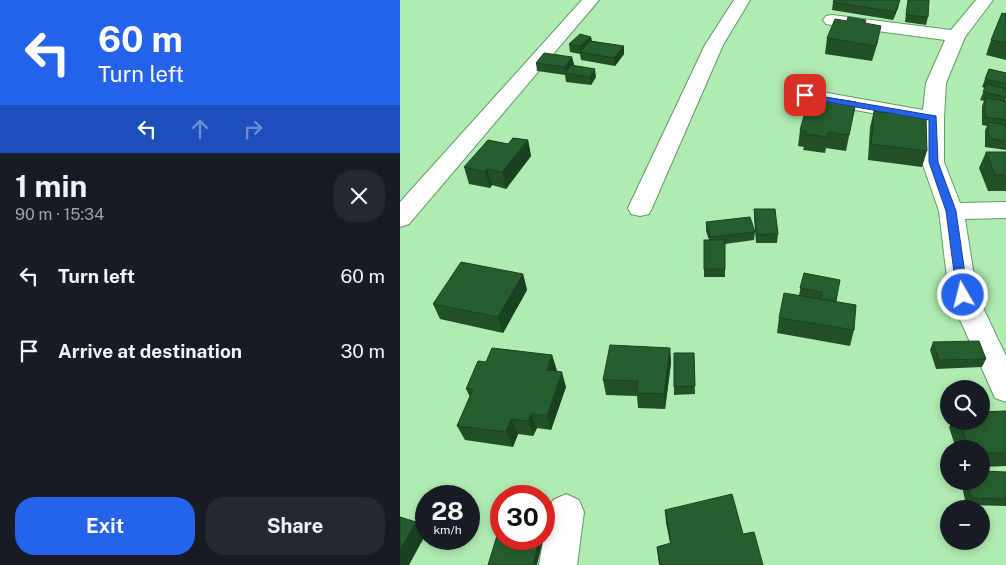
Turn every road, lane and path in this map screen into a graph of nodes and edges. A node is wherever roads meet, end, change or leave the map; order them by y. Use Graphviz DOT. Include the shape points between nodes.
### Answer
graph roads {
  1 [pos="591,0"];
  2 [pos="742,0"];
  3 [pos="986,0"];
  4 [pos="832,20"];
  5 [pos="956,36"];
  6 [pos="805,95"];
  7 [pos="933,118"];
  8 [pos="640,208"];
  9 [pos="1006,210"];
  10 [pos="951,211"];
  11 [pos="400,218"];
  12 [pos="1006,389"];
  13 [pos="566,512"];
  14 [pos="558,565"];
  1 -- 11 [label="street"];
  2 -- 8 [label="street" via="714,45"];
  3 -- 5 [label="street"];
  4 -- 5 [label="street"];
  5 -- 7 [label="street" via="936,83"];
  6 -- 7 [label="street"];
  7 -- 10 [label="street" via="934,162"];
  9 -- 10 [label="street"];
  10 -- 12 [label="street" via="963,295"];
  13 -- 14 [label="street"];
}
